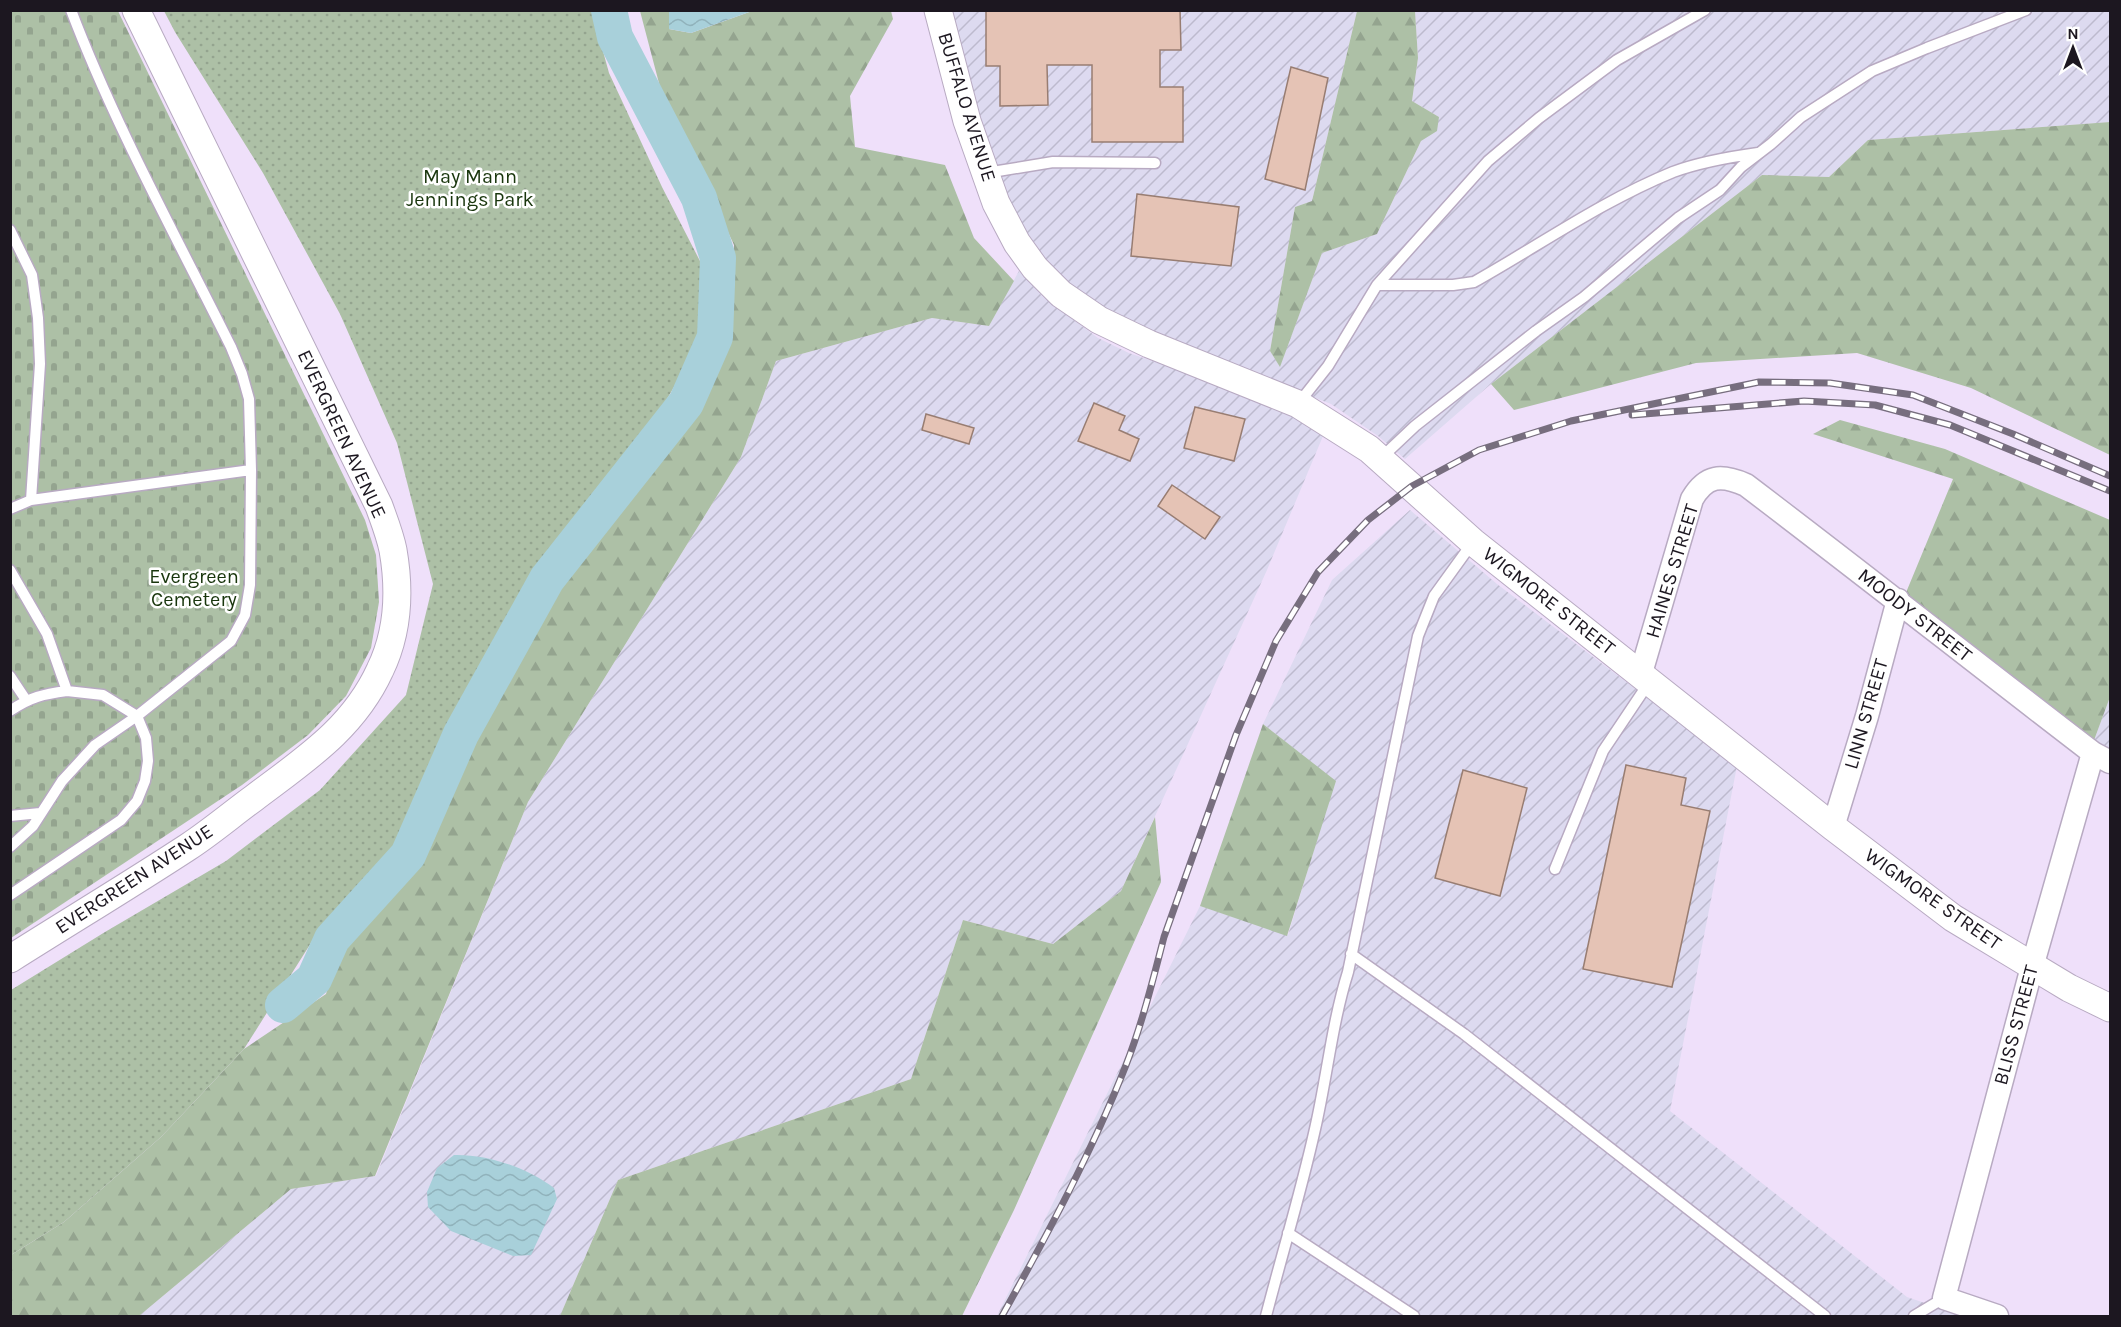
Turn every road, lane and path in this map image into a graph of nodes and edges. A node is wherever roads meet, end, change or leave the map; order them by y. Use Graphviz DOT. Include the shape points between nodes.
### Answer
graph roads {
  1 [pos="71,10"];
  2 [pos="136,10"];
  3 [pos="938,10"];
  4 [pos="1705,10"];
  5 [pos="2026,10"];
  6 [pos="1759,153"];
  7 [pos="1155,163"];
  8 [pos="986,173"];
  9 [pos="996,203"];
  10 [pos="10,231"];
  11 [pos="1377,285"];
  12 [pos="1298,404"];
  13 [pos="1380,459"];
  14 [pos="251,470"];
  15 [pos="1716,478"];
  16 [pos="31,501"];
  17 [pos="10,509"];
  18 [pos="1473,542"];
  19 [pos="10,570"];
  20 [pos="1898,600"];
  21 [pos="10,676"];
  22 [pos="1646,677"];
  23 [pos="67,691"];
  24 [pos="26,699"];
  25 [pos="10,711"];
  26 [pos="137,716"];
  27 [pos="2102,758"];
  28 [pos="40,813"];
  29 [pos="10,816"];
  30 [pos="1833,827"];
  31 [pos="10,847"];
  32 [pos="1555,869"];
  33 [pos="10,895"];
  34 [pos="1351,954"];
  35 [pos="10,959"];
  36 [pos="2032,967"];
  37 [pos="2110,1008"];
  38 [pos="1288,1233"];
  39 [pos="1944,1298"];
  40 [pos="1825,1316"];
  41 [pos="1266,1317"];
  42 [pos="1414,1317"];
  43 [pos="1914,1317"];
  44 [pos="1997,1317"];
  1 -- 14 [label="lane" via="118,120 242,374 249,399"];
  2 -- 35 [label="street, EVERGREEN AVENUE" via="380,506 393,548 396,614 381,669 362,704 343,727 190,846"];
  3 -- 8 [label="street, BUFFALO AVENUE" via="967,121"];
  4 -- 11 [label="lane" via="1617,60 1539,118 1488,161"];
  5 -- 6 [label="lane" via="1872,71 1801,117"];
  6 -- 11 [label="lane" via="1714,160 1636,189 1474,282"];
  6 -- 13 [label="lane" via="1720,190 1678,218 1584,297 1415,426"];
  7 -- 8 [label="lane" via="1053,162"];
  8 -- 9 [label="street, BUFFALO AVENUE"];
  9 -- 12 [label="street, WIGMORE STREET" via="1035,268 1061,294 1099,320"];
  10 -- 16 [label="lane" via="32,275 38,318"];
  11 -- 12 [label="lane" via="1328,366"];
  12 -- 13 [label="street, WIGMORE STREET"];
  13 -- 18 [label="street, WIGMORE STREET"];
  14 -- 16 [label="lane"];
  14 -- 26 [label="lane" via="250,585 245,615 231,641"];
  15 -- 20 [label="street, MOODY STREET" via="1731,478 1746,485"];
  15 -- 22 [label="street, HAINES STREET" via="1698,488 1692,500"];
  16 -- 17 [label="lane"];
  18 -- 22 [label="street, WIGMORE STREET"];
  18 -- 34 [label="lane" via="1434,596 1418,636"];
  19 -- 23 [label="lane" via="47,634"];
  20 -- 27 [label="street, MOODY STREET"];
  20 -- 30 [label="street, LINN STREET"];
  21 -- 24 [label="lane"];
  22 -- 30 [label="street, WIGMORE STREET"];
  22 -- 32 [label="lane" via="1603,751"];
  23 -- 24 [label="lane"];
  23 -- 26 [label="lane" via="104,694"];
  24 -- 25 [label="lane"];
  26 -- 28 [label="lane" via="94,746"];
  26 -- 33 [label="lane" via="146,738 148,761 137,801 121,819"];
  27 -- 36 [label="street, BLISS STREET"];
  28 -- 29 [label="lane"];
  28 -- 31 [label="lane" via="33,826"];
  30 -- 36 [label="street, WIGMORE STREET" via="1953,918"];
  34 -- 38 [label="lane" via="1337,1005 1315,1131"];
  34 -- 40 [label="lane" via="1464,1034"];
  36 -- 37 [label="street, WIGMORE STREET"];
  36 -- 39 [label="street, BLISS STREET"];
  38 -- 41 [label="lane"];
  38 -- 42 [label="lane"];
  39 -- 43 [label="lane"];
  39 -- 44 [label="street"];
}
